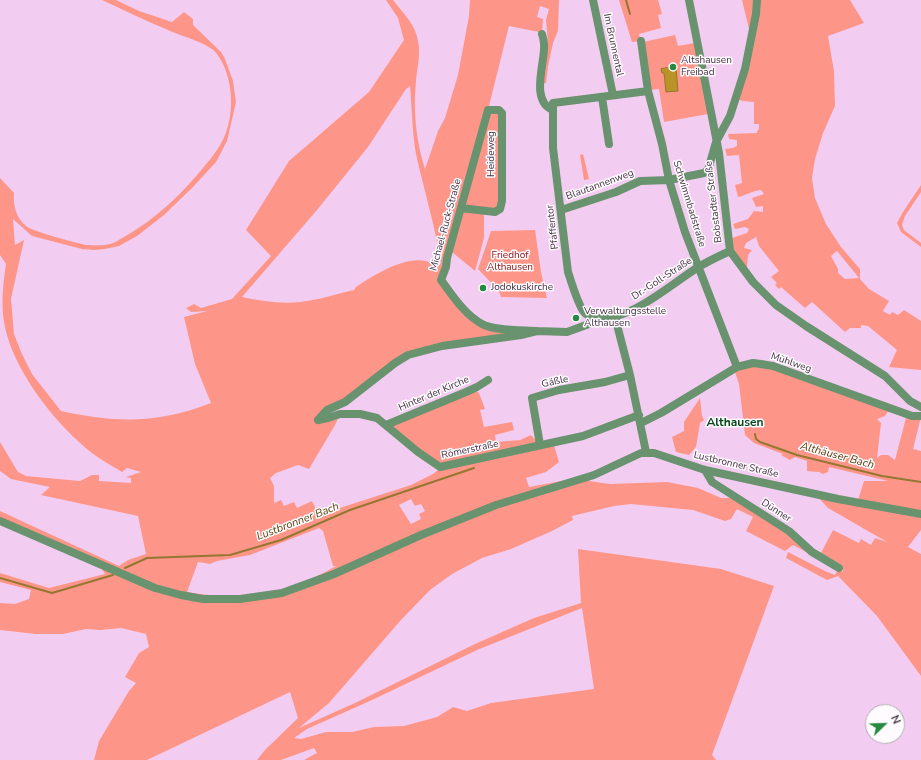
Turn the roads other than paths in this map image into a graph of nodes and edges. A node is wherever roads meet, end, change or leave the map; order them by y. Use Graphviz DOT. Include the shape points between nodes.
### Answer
graph roads {
  1 [pos="593,0"];
  2 [pos="689,0"];
  3 [pos="757,0"];
  4 [pos="542,34"];
  5 [pos="641,41"];
  6 [pos="648,91"];
  7 [pos="613,95"];
  8 [pos="602,97"];
  9 [pos="553,106"];
  10 [pos="488,110"];
  11 [pos="716,142"];
  12 [pos="609,144"];
  13 [pos="669,180"];
  14 [pos="462,208"];
  15 [pos="561,210"];
  16 [pos="730,250"];
  17 [pos="698,267"];
  18 [pos="590,317"];
  19 [pos="615,317"];
  20 [pos="537,331"];
  21 [pos="738,367"];
  22 [pos="630,376"];
  23 [pos="488,380"];
  24 [pos="921,407"];
  25 [pos="921,416"];
  26 [pos="640,419"];
  27 [pos="318,420"];
  28 [pos="386,425"];
  29 [pos="540,445"];
  30 [pos="646,452"];
  31 [pos="706,470"];
  32 [pos="921,514"];
  33 [pos="0,521"];
  34 [pos="839,568"];
  1 -- 7 [label="street, Im Brunnental"];
  2 -- 11 [label="street, Bobstadter Straße"];
  3 -- 11 [label="street" via="746,69 730,116"];
  4 -- 9 [label="street" via="544,44 539,83 542,98 548,108"];
  5 -- 6 [label="street, Schwimmbadstraße"];
  6 -- 7 [label="street"];
  6 -- 13 [label="street, Schwimmbadstraße"];
  7 -- 8 [label="street"];
  8 -- 9 [label="street"];
  8 -- 12 [label="street"];
  9 -- 15 [label="street, Pfaffentor" via="553,148"];
  10 -- 14 [label="street, Michael-Ruck-Straße"];
  10 -- 14 [label="street, Heideweg" via="499,110 502,113 500,209 495,212"];
  11 -- 13 [label="street, Blautannenweg" via="708,170"];
  11 -- 16 [label="street, Bobstadter Straße"];
  13 -- 15 [label="street, Blautannenweg" via="640,181 616,192"];
  13 -- 17 [label="street, Schwimmbadstraße"];
  14 -- 20 [label="street, Michael-Ruck-Straße" via="442,280 463,309 482,324 502,329"];
  15 -- 18 [label="street, Pfaffentor" via="568,272 584,312"];
  16 -- 17 [label="street, Dr.-Goll-Straße"];
  16 -- 24 [label="street, Bobstadter Straße" via="753,282 776,305 884,376 910,401"];
  17 -- 19 [label="street, Dr.-Goll-Straße" via="641,305"];
  17 -- 21 [label="street, Schwimmbadstraße"];
  18 -- 19 [label="street"];
  18 -- 20 [label="street, Michael-Ruck-Straße" via="589,324 566,332"];
  19 -- 22 [label="street"];
  20 -- 27 [label="street, Michael-Ruck-Straße" via="442,346 408,355 345,402 327,410"];
  21 -- 25 [label="street, Mühlweg" via="753,363 767,365 912,416"];
  21 -- 26 [label="street, Mühlweg" via="661,413"];
  22 -- 26 [label="street"];
  22 -- 29 [label="street, Gäßle" via="532,398"];
  23 -- 28 [label="street, Hinter der Kirche"];
  26 -- 29 [label="street, Römerstraße" via="583,436"];
  26 -- 30 [label="street"];
  27 -- 28 [label="street, Römerstraße" via="340,414 360,414 377,418"];
  28 -- 29 [label="street, Römerstraße" via="440,467"];
  30 -- 31 [label="street, Lustbronner Straße"];
  30 -- 33 [label="street" via="594,475 496,505 334,574 282,593 240,599 203,599 155,588"];
  31 -- 32 [label="street, Lustbronner Straße"];
  31 -- 34 [label="street, Dünner" via="712,482 789,531 812,552"];
}
